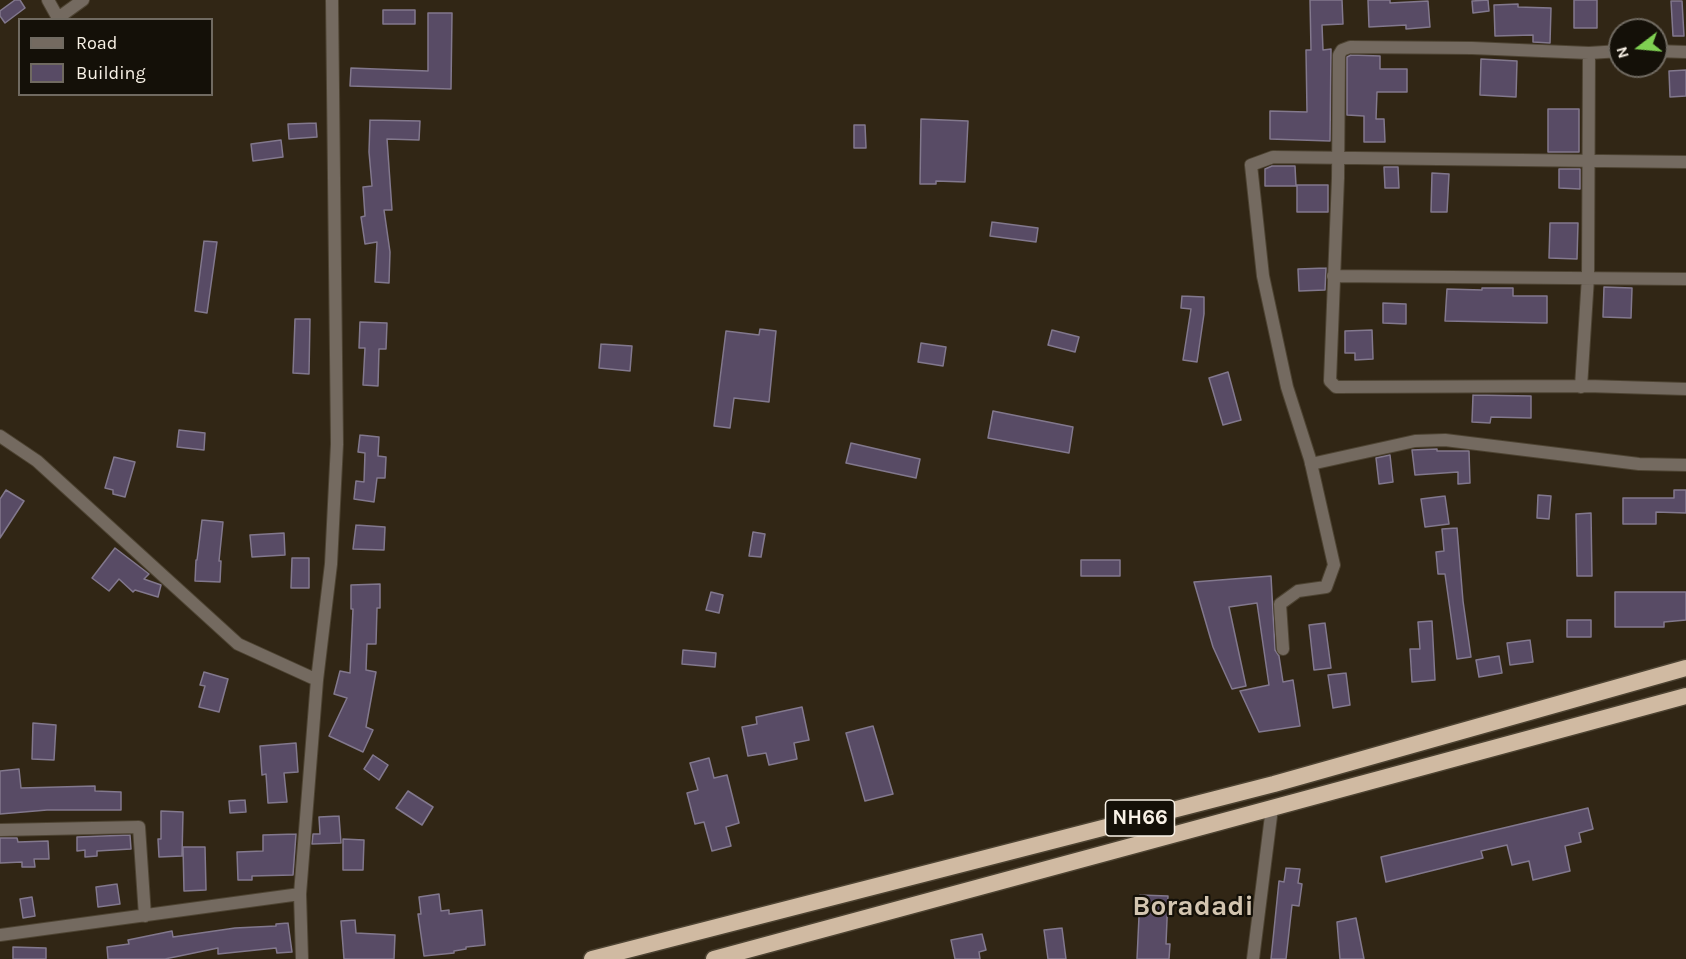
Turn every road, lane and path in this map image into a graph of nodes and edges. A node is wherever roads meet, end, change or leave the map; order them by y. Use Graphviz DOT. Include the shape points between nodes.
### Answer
graph roads {
  1 [pos="48,0"];
  2 [pos="83,0"];
  3 [pos="332,0"];
  4 [pos="1668,51"];
  5 [pos="1608,52"];
  6 [pos="1686,52"];
  7 [pos="1588,53"];
  8 [pos="1338,158"];
  9 [pos="1589,161"];
  10 [pos="1686,162"];
  11 [pos="1334,276"];
  12 [pos="1588,277"];
  13 [pos="1686,279"];
  14 [pos="1581,387"];
  15 [pos="1686,389"];
  16 [pos="0,436"];
  17 [pos="1311,464"];
  18 [pos="1686,465"];
  19 [pos="1283,649"];
  20 [pos="1686,668"];
  21 [pos="317,680"];
  22 [pos="1686,696"];
  23 [pos="1272,808"];
  24 [pos="0,830"];
  25 [pos="300,894"];
  26 [pos="145,916"];
  27 [pos="0,935"];
  28 [pos="302,959"];
  29 [pos="592,959"];
  30 [pos="714,959"];
  31 [pos="1253,959"];
  1 -- 2 [label="street" via="58,18"];
  3 -- 21 [label="street" via="337,444 331,564"];
  4 -- 6 [label="street"];
  5 -- 7 [label="street"];
  7 -- 8 [label="street" via="1350,47 1339,55"];
  7 -- 9 [label="street"];
  8 -- 9 [label="street"];
  8 -- 11 [label="street"];
  8 -- 17 [label="street" via="1273,157 1251,165 1263,276 1287,387"];
  9 -- 10 [label="street"];
  9 -- 12 [label="street"];
  11 -- 12 [label="street"];
  11 -- 14 [label="street" via="1330,381 1336,387"];
  12 -- 13 [label="street"];
  12 -- 14 [label="street"];
  14 -- 15 [label="street"];
  16 -- 21 [label="street" via="37,461 238,644"];
  17 -- 18 [label="street" via="1415,441 1445,440 1639,464"];
  17 -- 19 [label="street" via="1334,565 1326,587 1298,591 1280,604"];
  20 -- 29 [label="highway, NH66" via="1274,784"];
  21 -- 25 [label="street"];
  22 -- 23 [label="highway, NH66"];
  23 -- 30 [label="highway, NH66"];
  23 -- 31 [label="street"];
  24 -- 26 [label="street" via="140,827"];
  25 -- 26 [label="street"];
  25 -- 28 [label="street"];
  26 -- 27 [label="street"];
}
